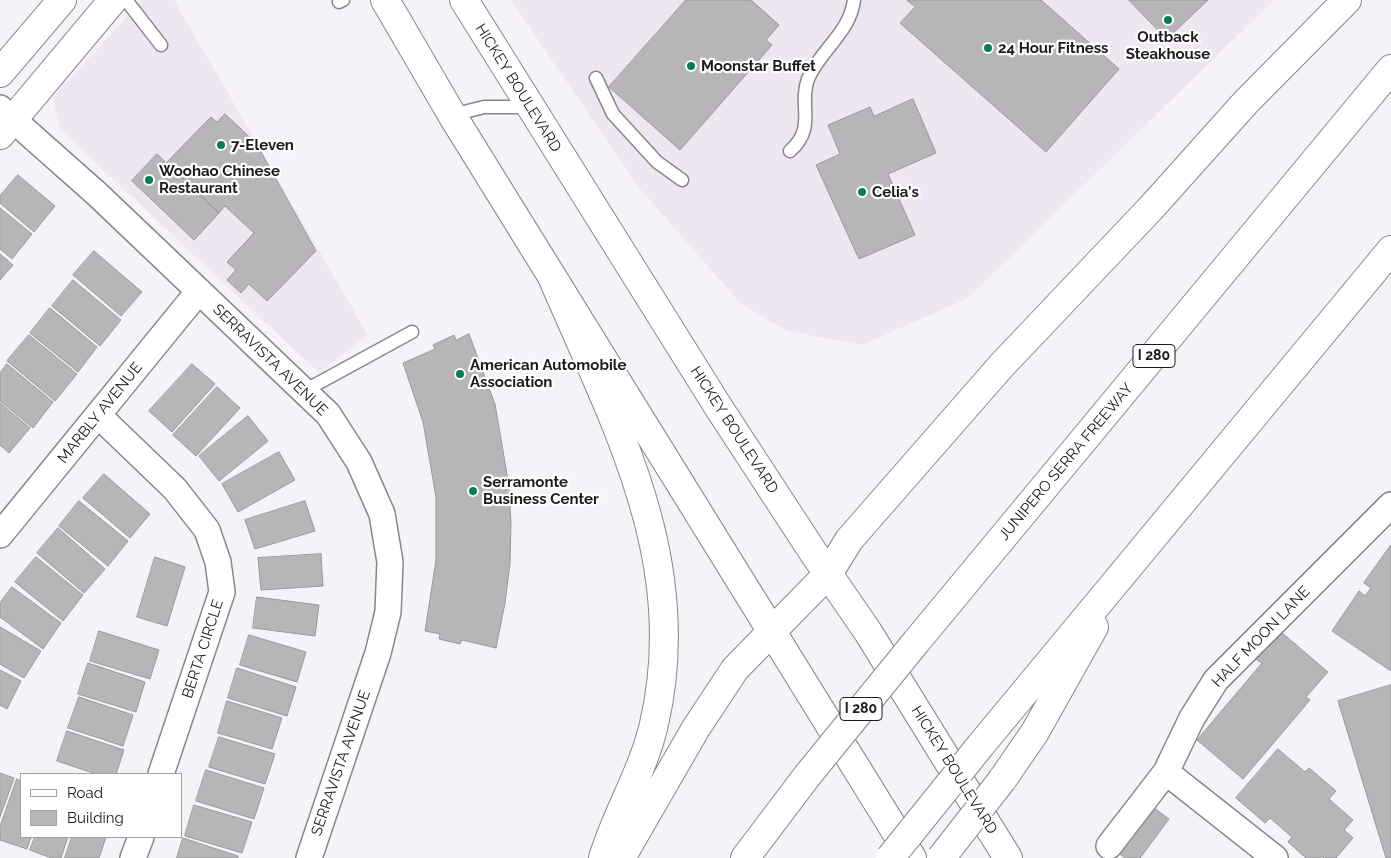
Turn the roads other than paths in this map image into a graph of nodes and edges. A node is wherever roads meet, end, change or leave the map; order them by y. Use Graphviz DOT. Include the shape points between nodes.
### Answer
graph roads {
  1 [pos="62,0"];
  2 [pos="113,0"];
  3 [pos="126,0"];
  4 [pos="385,0"];
  5 [pos="464,0"];
  6 [pos="854,0"];
  7 [pos="1347,0"];
  8 [pos="161,45"];
  9 [pos="1391,69"];
  10 [pos="0,73"];
  11 [pos="596,78"];
  12 [pos="530,107"];
  13 [pos="452,115"];
  14 [pos="4,121"];
  15 [pos="790,151"];
  16 [pos="682,180"];
  17 [pos="1391,250"];
  18 [pos="553,279"];
  19 [pos="199,291"];
  20 [pos="412,332"];
  21 [pos="304,391"];
  22 [pos="98,415"];
  23 [pos="1391,505"];
  24 [pos="0,535"];
  25 [pos="828,574"];
  26 [pos="1122,575"];
  27 [pos="773,632"];
  28 [pos="1166,772"];
  29 [pos="162,773"];
  30 [pos="140,838"];
  31 [pos="1109,846"];
  32 [pos="133,858"];
  33 [pos="309,858"];
  34 [pos="603,858"];
  35 [pos="621,858"];
  36 [pos="744,858"];
  37 [pos="890,858"];
  38 [pos="912,858"];
  39 [pos="941,858"];
  40 [pos="1008,858"];
  41 [pos="1276,858"];
  1 -- 10 [label="main road"];
  2 -- 14 [label="main road"];
  3 -- 8 [label="lane"];
  4 -- 13 [label="main road"];
  5 -- 12 [label="main road, HICKEY BOULEVARD"];
  6 -- 15 [label="lane" via="847,24 808,81 806,127 798,144"];
  7 -- 25 [label="main road" via="1246,102 1152,208 1002,365 849,540"];
  9 -- 36 [label="main road, JUNIPERO SERRA FREEWAY / I 280, bridge" via="916,642"];
  11 -- 16 [label="lane" via="613,114 657,162"];
  12 -- 13 [label="lane" via="484,107"];
  12 -- 25 [label="main road, HICKEY BOULEVARD" via="714,400"];
  13 -- 18 [label="main road"];
  14 -- 19 [label="street, SERRAVISTA AVENUE" via="97,194"];
  17 -- 26 [label="main road"];
  18 -- 27 [label="main road"];
  18 -- 34 [label="main road" via="638,482 655,542 664,600 664,656 654,725 638,776"];
  19 -- 21 [label="street, SERRAVISTA AVENUE"];
  19 -- 22 [label="street, MARBLY AVENUE"];
  20 -- 21 [label="lane"];
  21 -- 33 [label="street, SERRAVISTA AVENUE" via="328,414 359,462 382,514 390,562 388,612 378,653"];
  22 -- 24 [label="street, MARBLY AVENUE"];
  22 -- 29 [label="street, BERTA CIRCLE" via="175,489 207,530 218,562 222,592"];
  23 -- 28 [label="street, HALF MOON LANE" via="1216,680 1192,718"];
  25 -- 27 [label="main road"];
  25 -- 40 [label="main road, HICKEY BOULEVARD" via="868,632"];
  26 -- 37 [label="main road, bridge"];
  26 -- 39 [label="main road, bridge" via="1035,732"];
  27 -- 35 [label="main road" via="740,664 718,692"];
  27 -- 38 [label="main road"];
  28 -- 31 [label="street, HALF MOON LANE"];
  28 -- 41 [label="street"];
  30 -- 32 [label="street"];
}
